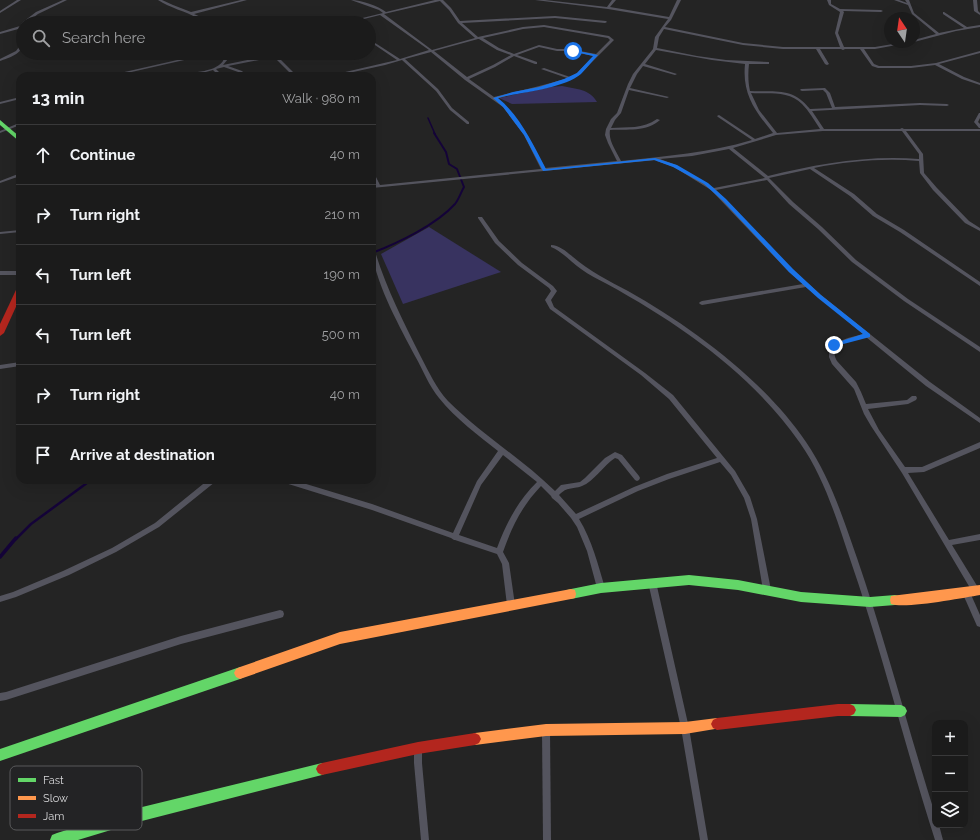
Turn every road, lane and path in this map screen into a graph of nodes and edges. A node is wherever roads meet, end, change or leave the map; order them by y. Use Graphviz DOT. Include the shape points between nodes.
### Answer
graph roads {
  1 [pos="19,0"];
  2 [pos="65,0"];
  3 [pos="160,0"];
  4 [pos="245,0"];
  5 [pos="353,0"];
  6 [pos="440,0"];
  7 [pos="537,0"];
  8 [pos="614,0"];
  9 [pos="679,0"];
  10 [pos="829,0"];
  11 [pos="896,0"];
  12 [pos="907,0"];
  13 [pos="975,0"];
  14 [pos="908,4"];
  15 [pos="0,8"];
  16 [pos="7,8"];
  17 [pos="608,8"];
  18 [pos="841,10"];
  19 [pos="881,11"];
  20 [pos="0,12"];
  21 [pos="192,13"];
  22 [pos="386,13"];
  23 [pos="944,13"];
  24 [pos="381,14"];
  25 [pos="980,14"];
  26 [pos="34,16"];
  27 [pos="196,16"];
  28 [pos="373,16"];
  29 [pos="552,17"];
  30 [pos="669,18"];
  31 [pos="459,22"];
  32 [pos="605,22"];
  33 [pos="550,23"];
  34 [pos="544,26"];
  35 [pos="980,26"];
  36 [pos="16,28"];
  37 [pos="557,28"];
  38 [pos="663,28"];
  39 [pos="966,28"];
  40 [pos="0,33"];
  41 [pos="939,35"];
  42 [pos="478,37"];
  43 [pos="920,40"];
  44 [pos="376,44"];
  45 [pos="862,48"];
  46 [pos="884,48"];
  47 [pos="498,49"];
  48 [pos="655,49"];
  49 [pos="818,49"];
  50 [pos="843,49"];
  51 [pos="525,50"];
  52 [pos="432,51"];
  53 [pos="16,52"];
  54 [pos="980,52"];
  55 [pos="514,54"];
  56 [pos="596,55"];
  57 [pos="0,60"];
  58 [pos="181,60"];
  59 [pos="226,60"];
  60 [pos="253,60"];
  61 [pos="281,60"];
  62 [pos="402,60"];
  63 [pos="536,63"];
  64 [pos="747,63"];
  65 [pos="768,63"];
  66 [pos="828,64"];
  67 [pos="936,64"];
  68 [pos="226,66"];
  69 [pos="643,66"];
  70 [pos="216,68"];
  71 [pos="543,69"];
  72 [pos="126,72"];
  73 [pos="199,72"];
  74 [pos="218,72"];
  75 [pos="241,72"];
  76 [pos="291,72"];
  77 [pos="348,72"];
  78 [pos="675,74"];
  79 [pos="570,78"];
  80 [pos="466,79"];
  81 [pos="980,84"];
  82 [pos="628,89"];
  83 [pos="802,90"];
  84 [pos="748,92"];
  85 [pos="667,97"];
  86 [pos="495,98"];
  87 [pos="16,99"];
  88 [pos="0,103"];
  89 [pos="947,105"];
  90 [pos="834,108"];
  91 [pos="808,110"];
  92 [pos="980,114"];
  93 [pos="719,116"];
  94 [pos="658,120"];
  95 [pos="0,122"];
  96 [pos="468,123"];
  97 [pos="16,126"];
  98 [pos="980,128"];
  99 [pos="608,129"];
  100 [pos="902,129"];
  101 [pos="4,130"];
  102 [pos="823,130"];
  103 [pos="776,134"];
  104 [pos="16,138"];
  105 [pos="754,140"];
  106 [pos="730,148"];
  107 [pos="655,159"];
  108 [pos="921,160"];
  109 [pos="620,162"];
  110 [pos="810,167"];
  111 [pos="544,170"];
  112 [pos="16,177"];
  113 [pos="767,178"];
  114 [pos="376,181"];
  115 [pos="0,182"];
  116 [pos="376,186"];
  117 [pos="379,186"];
  118 [pos="713,188"];
  119 [pos="480,218"];
  120 [pos="980,230"];
  121 [pos="16,231"];
  122 [pos="0,233"];
  123 [pos="553,246"];
  124 [pos="376,261"];
  125 [pos="0,273"];
  126 [pos="16,273"];
  127 [pos="980,284"];
  128 [pos="807,285"];
  129 [pos="16,299"];
  130 [pos="702,303"];
  131 [pos="0,333"];
  132 [pos="868,335"];
  133 [pos="980,350"];
  134 [pos="16,365"];
  135 [pos="0,367"];
  136 [pos="914,398"];
  137 [pos="864,407"];
  138 [pos="979,420"];
  139 [pos="980,445"];
  140 [pos="502,451"];
  141 [pos="722,459"];
  142 [pos="903,470"];
  143 [pos="637,478"];
  144 [pos="540,483"];
  145 [pos="208,484"];
  146 [pos="297,484"];
  147 [pos="554,496"];
  148 [pos="574,518"];
  149 [pos="980,536"];
  150 [pos="454,537"];
  151 [pos="947,543"];
  152 [pos="499,552"];
  153 [pos="652,582"];
  154 [pos="601,588"];
  155 [pos="767,590"];
  156 [pos="978,591"];
  157 [pos="966,592"];
  158 [pos="0,598"];
  159 [pos="870,602"];
  160 [pos="511,605"];
  161 [pos="280,614"];
  162 [pos="980,623"];
  163 [pos="0,697"];
  164 [pos="901,711"];
  165 [pos="685,728"];
  166 [pos="546,730"];
  167 [pos="418,748"];
  168 [pos="0,755"];
  169 [pos="142,814"];
  170 [pos="89,830"];
  171 [pos="57,840"];
  172 [pos="425,840"];
  173 [pos="547,840"];
  174 [pos="704,840"];
  175 [pos="939,840"];
  1 -- 16 [label="street"];
  2 -- 26 [label="street"];
  3 -- 21 [label="street"];
  4 -- 21 [label="street"];
  5 -- 22 [label="street"];
  6 -- 22 [label="street"];
  6 -- 31 [label="street"];
  7 -- 17 [label="street"];
  8 -- 17 [label="street"];
  9 -- 30 [label="street"];
  10 -- 18 [label="street" via="830,4"];
  11 -- 14 [label="street"];
  12 -- 14 [label="street"];
  13 -- 25 [label="street" via="976,11"];
  14 -- 41 [label="street" via="922,22"];
  15 -- 16 [label="street"];
  16 -- 20 [label="street"];
  17 -- 30 [label="street"];
  18 -- 19 [label="street"];
  18 -- 50 [label="street" via="836,36"];
  21 -- 27 [label="street"];
  22 -- 24 [label="street"];
  23 -- 39 [label="street"];
  24 -- 28 [label="street"];
  24 -- 52 [label="street"];
  29 -- 31 [label="street"];
  29 -- 32 [label="street"];
  29 -- 33 [label="street"];
  30 -- 38 [label="street"];
  31 -- 42 [label="street"];
  33 -- 34 [label="street"];
  33 -- 37 [label="street"];
  34 -- 37 [label="street"];
  34 -- 42 [label="street"];
  35 -- 39 [label="street"];
  36 -- 40 [label="street"];
  37 -- 56 [label="street" via="612,38 612,42"];
  38 -- 48 [label="street" via="657,37"];
  38 -- 49 [label="street" via="750,45"];
  39 -- 41 [label="street"];
  41 -- 43 [label="street"];
  42 -- 47 [label="street"];
  42 -- 52 [label="street"];
  44 -- 62 [label="street"];
  45 -- 46 [label="street"];
  45 -- 50 [label="street"];
  45 -- 67 [label="street" via="870,62 876,66"];
  47 -- 51 [label="street"];
  47 -- 55 [label="street"];
  48 -- 64 [label="street"];
  48 -- 69 [label="street"];
  49 -- 50 [label="street"];
  49 -- 66 [label="street"];
  51 -- 55 [label="street"];
  51 -- 56 [label="street" via="539,46"];
  52 -- 62 [label="street"];
  52 -- 80 [label="street"];
  53 -- 57 [label="street"];
  54 -- 67 [label="street"];
  55 -- 63 [label="street"];
  55 -- 80 [label="street"];
  56 -- 79 [label="street" via="578,74"];
  58 -- 72 [label="street"];
  59 -- 70 [label="street"];
  60 -- 68 [label="street"];
  61 -- 76 [label="street"];
  62 -- 77 [label="street"];
  62 -- 96 [label="street" via="437,90 451,109"];
  64 -- 65 [label="street"];
  64 -- 84 [label="street" via="744,77"];
  67 -- 81 [label="street"];
  68 -- 70 [label="street"];
  68 -- 75 [label="street"];
  69 -- 78 [label="street"];
  69 -- 82 [label="street" via="635,74"];
  70 -- 73 [label="street"];
  70 -- 74 [label="street"];
  71 -- 79 [label="street"];
  79 -- 86 [label="street"];
  80 -- 86 [label="street"];
  82 -- 85 [label="street"];
  82 -- 99 [label="street" via="619,113"];
  83 -- 90 [label="street" via="827,91"];
  84 -- 91 [label="street" via="789,95 799,99"];
  84 -- 103 [label="street" via="753,104"];
  86 -- 111 [label="street" via="526,135"];
  87 -- 88 [label="street"];
  89 -- 90 [label="street"];
  90 -- 91 [label="street"];
  91 -- 102 [label="street"];
  92 -- 98 [label="street" via="976,122"];
  93 -- 105 [label="street"];
  94 -- 99 [label="street" via="646,126"];
  95 -- 101 [label="street"];
  97 -- 101 [label="street"];
  98 -- 100 [label="street"];
  99 -- 109 [label="street" via="607,135"];
  100 -- 102 [label="street"];
  100 -- 108 [label="street" via="918,149"];
  101 -- 104 [label="street"];
  102 -- 103 [label="street"];
  103 -- 105 [label="street"];
  105 -- 106 [label="street"];
  106 -- 107 [label="street"];
  106 -- 113 [label="street"];
  107 -- 109 [label="street"];
  107 -- 118 [label="street" via="675,166"];
  108 -- 110 [label="street" via="889,158 841,161"];
  108 -- 120 [label="street" via="922,173 935,189 967,222"];
  109 -- 111 [label="street"];
  110 -- 113 [label="street"];
  110 -- 127 [label="street" via="852,195 875,215"];
  111 -- 117 [label="street"];
  112 -- 115 [label="street"];
  113 -- 118 [label="street"];
  113 -- 133 [label="street" via="854,261"];
  114 -- 117 [label="street"];
  116 -- 117 [label="street"];
  118 -- 128 [label="street"];
  119 -- 141 [label="street" via="497,242 554,291 548,300 552,308 671,397"];
  121 -- 122 [label="street"];
  123 -- 159 [label="street" via="584,268 656,310 707,346 747,378 774,408 803,443 821,473"];
  124 -- 140 [label="street" via="410,341 440,395 486,440"];
  125 -- 126 [label="street"];
  128 -- 130 [label="street"];
  128 -- 132 [label="street"];
  129 -- 131 [label="street"];
  132 -- 137 [label="street" via="834,345 831,358 857,388"];
  132 -- 138 [label="street" via="928,384"];
  134 -- 135 [label="street"];
  136 -- 137 [label="street" via="908,402"];
  137 -- 142 [label="street"];
  139 -- 142 [label="street" via="922,470"];
  140 -- 144 [label="street"];
  140 -- 150 [label="street" via="479,483"];
  141 -- 148 [label="street" via="642,486"];
  141 -- 155 [label="street" via="747,497 754,519"];
  142 -- 151 [label="street"];
  143 -- 147 [label="street" via="620,457 615,455 587,480 581,484 563,487"];
  144 -- 147 [label="street"];
  144 -- 152 [label="street" via="516,511"];
  145 -- 158 [label="street" via="157,525 114,550 66,573"];
  146 -- 150 [label="street" via="372,507"];
  147 -- 148 [label="street"];
  148 -- 154 [label="street" via="587,544"];
  149 -- 151 [label="street"];
  150 -- 152 [label="street"];
  151 -- 156 [label="street"];
  152 -- 160 [label="street" via="505,562"];
  153 -- 154 [label="street"];
  153 -- 155 [label="street" via="689,580 738,584"];
  153 -- 165 [label="street"];
  154 -- 160 [label="street"];
  155 -- 159 [label="street" via="801,597"];
  156 -- 157 [label="street"];
  157 -- 159 [label="street"];
  157 -- 162 [label="street"];
  159 -- 164 [label="street"];
  160 -- 168 [label="street" via="340,638"];
  161 -- 163 [label="street" via="181,640"];
  164 -- 165 [label="street" via="838,710"];
  164 -- 175 [label="street"];
  165 -- 166 [label="street"];
  165 -- 174 [label="street"];
  166 -- 167 [label="street"];
  166 -- 173 [label="street"];
  167 -- 169 [label="street" via="355,761"];
  167 -- 172 [label="street"];
  170 -- 171 [label="street"];
}
